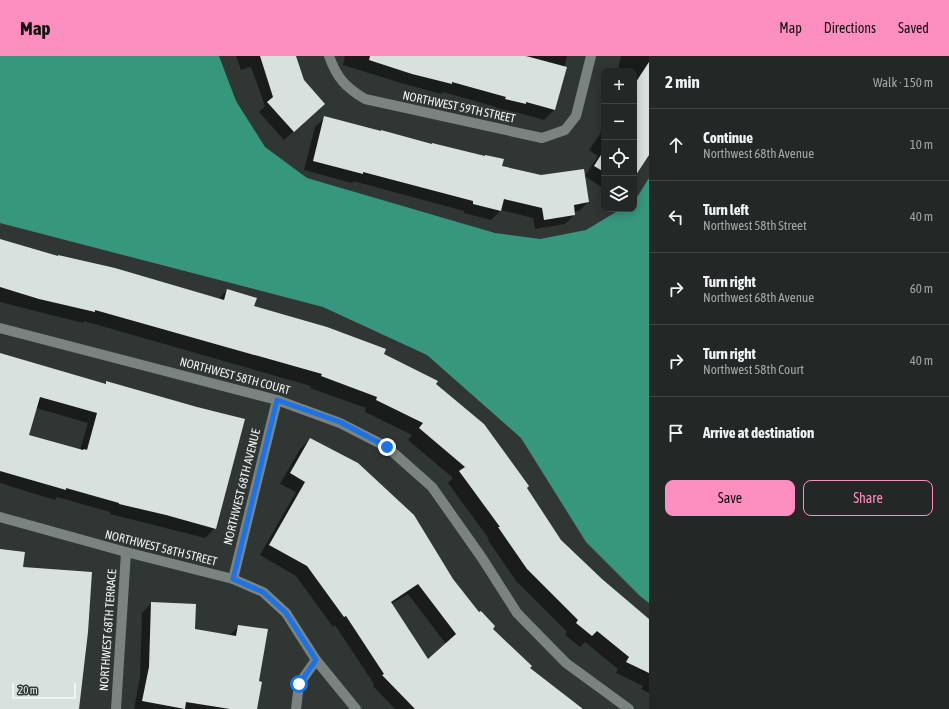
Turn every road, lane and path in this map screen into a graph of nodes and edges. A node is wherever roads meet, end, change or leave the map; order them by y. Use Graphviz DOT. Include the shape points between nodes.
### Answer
graph roads {
  1 [pos="329,56"];
  2 [pos="591,56"];
  3 [pos="0,328"];
  4 [pos="277,400"];
  5 [pos="0,517"];
  6 [pos="126,552"];
  7 [pos="233,579"];
  8 [pos="316,660"];
  9 [pos="116,709"];
  10 [pos="296,709"];
  11 [pos="356,709"];
  12 [pos="629,709"];
  1 -- 2 [label="street, NORTHWEST 59TH STREET" via="335,72 349,90 365,99 542,138 565,130 576,116"];
  3 -- 4 [label="street, NORTHWEST 58TH COURT"];
  4 -- 7 [label="street, NORTHWEST 68TH AVENUE"];
  4 -- 12 [label="street, NORTHWEST 58TH COURT" via="340,422 387,447 432,487 517,613 566,663"];
  5 -- 6 [label="street, NORTHWEST 58TH STREET"];
  6 -- 7 [label="street, NORTHWEST 58TH STREET"];
  6 -- 9 [label="street, NORTHWEST 68TH TERRACE"];
  7 -- 8 [label="street, NORTHWEST 58TH STREET" via="263,592 286,613"];
  8 -- 10 [label="street" via="299,684"];
  8 -- 11 [label="street, NORTHWEST 58TH STREET"];
}
